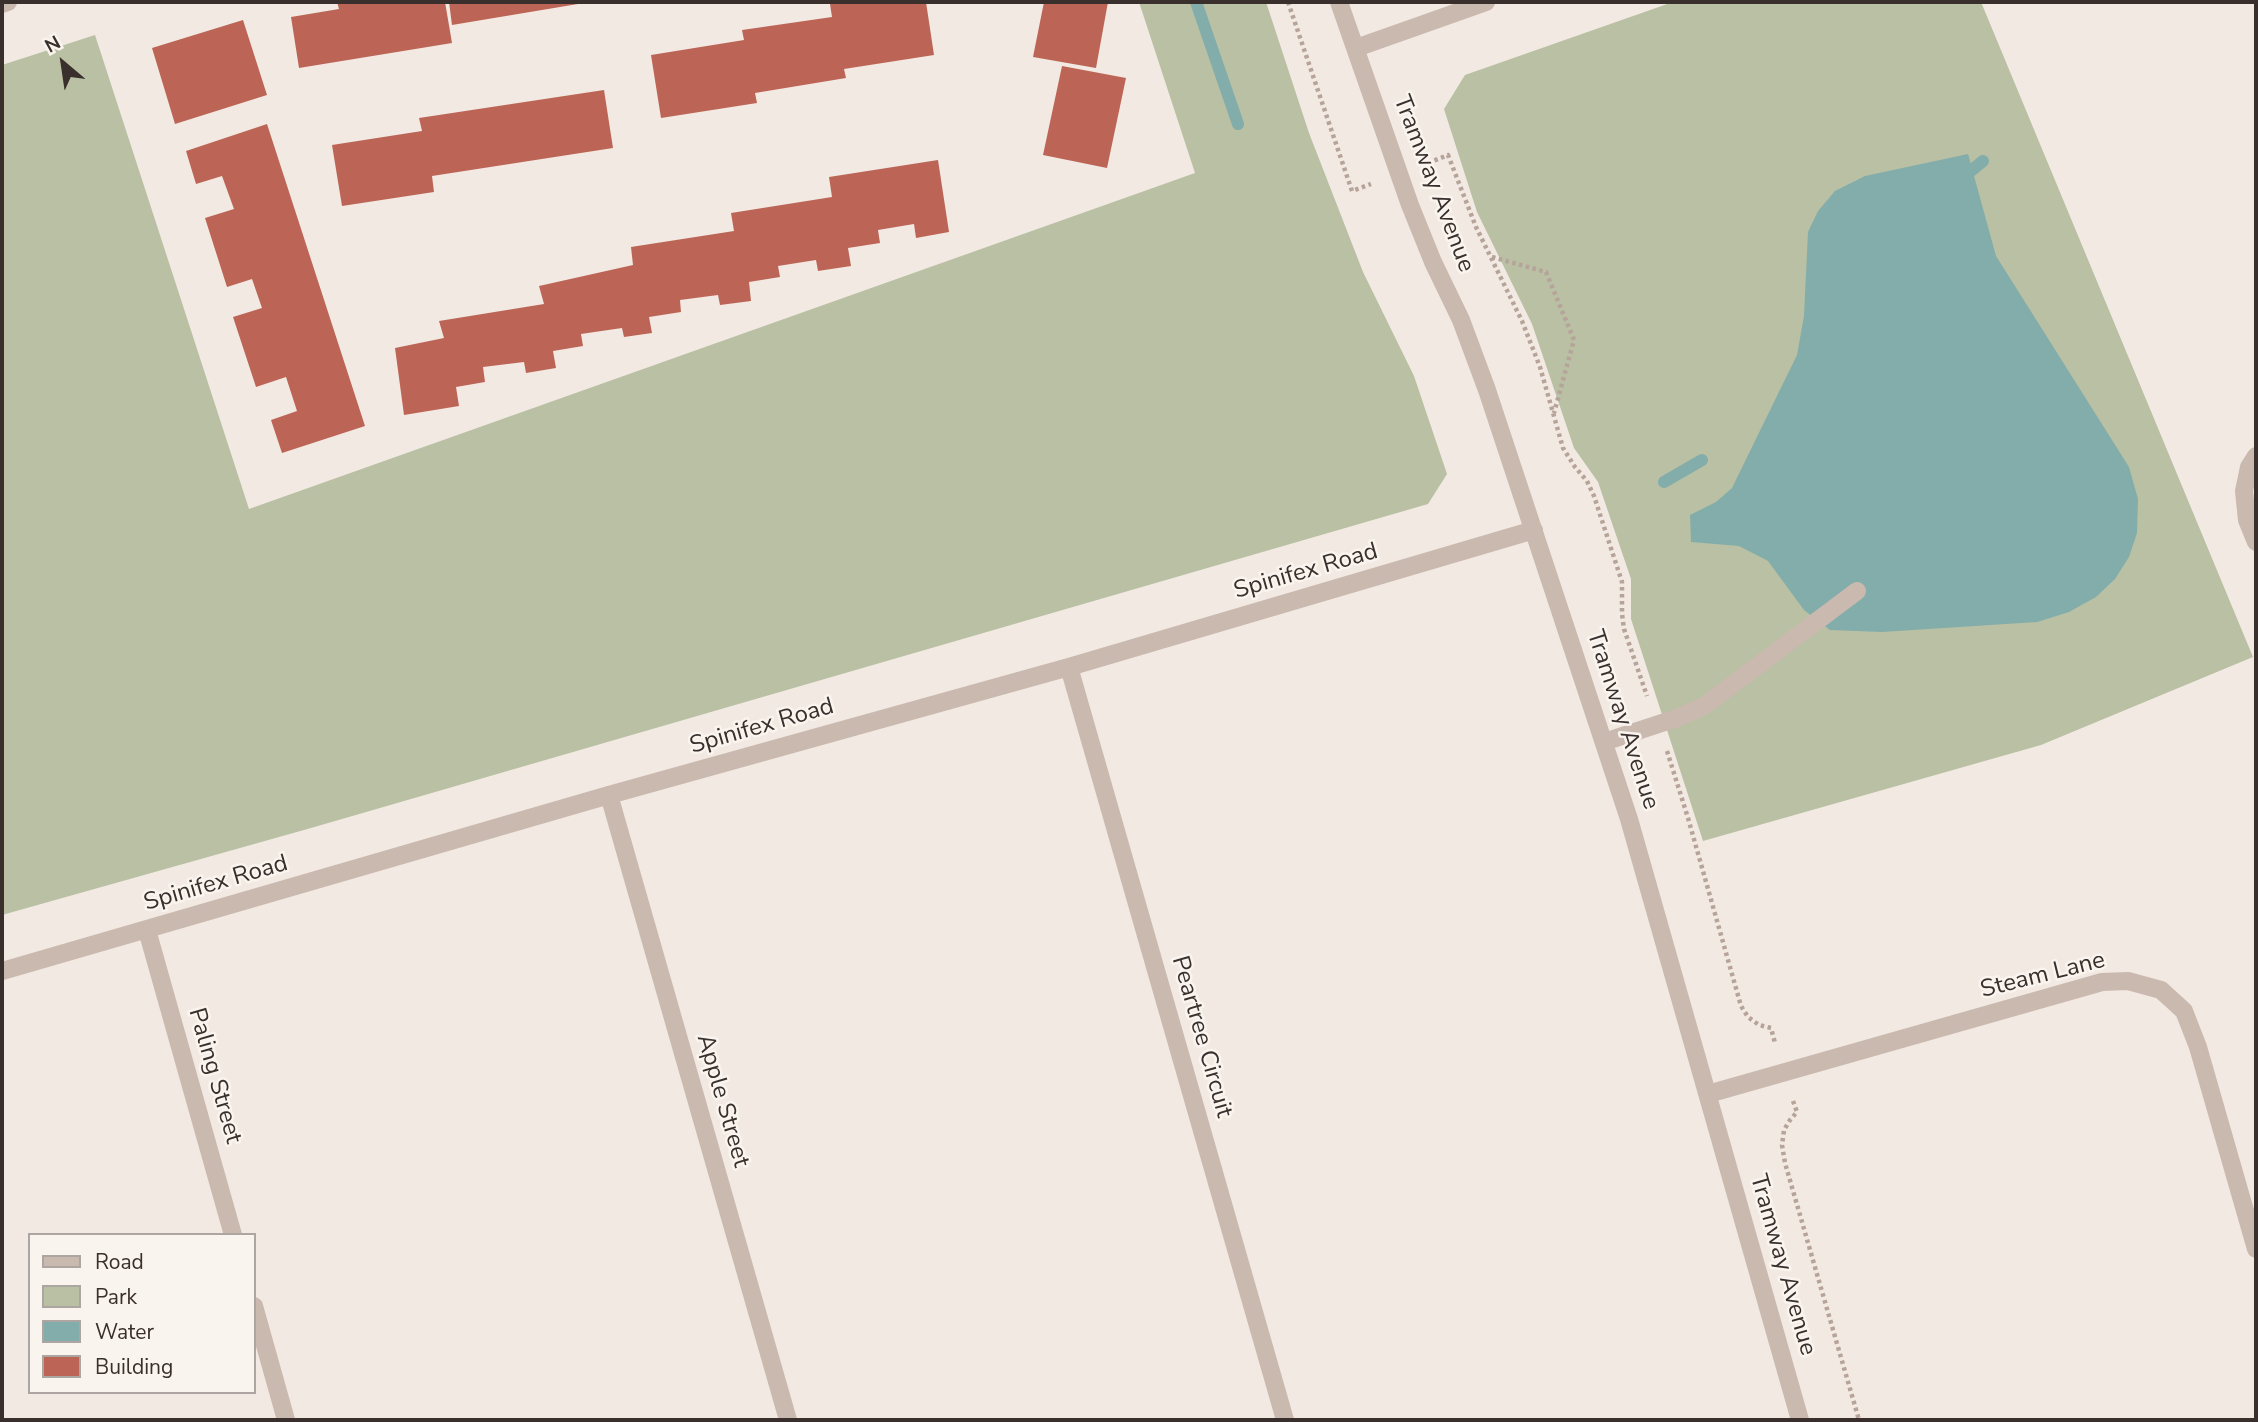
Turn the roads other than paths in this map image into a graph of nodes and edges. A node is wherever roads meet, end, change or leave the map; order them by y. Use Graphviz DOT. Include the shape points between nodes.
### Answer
graph roads {
  1 [pos="8,2"];
  2 [pos="1339,2"];
  3 [pos="1486,2"];
  4 [pos="2,4"];
  5 [pos="1356,48"];
  6 [pos="2256,456"];
  7 [pos="1534,530"];
  8 [pos="2256,542"];
  9 [pos="1857,591"];
  10 [pos="1069,667"];
  11 [pos="1604,742"];
  12 [pos="609,795"];
  13 [pos="147,930"];
  14 [pos="2,971"];
  15 [pos="1708,1094"];
  16 [pos="232,1233"];
  17 [pos="2256,1250"];
  18 [pos="256,1313"];
  19 [pos="286,1420"];
  20 [pos="788,1420"];
  21 [pos="1285,1420"];
  22 [pos="1800,1420"];
  1 -- 4 [label="street"];
  2 -- 5 [label="street, Tramway Avenue"];
  3 -- 5 [label="street"];
  5 -- 7 [label="street, Tramway Avenue" via="1415,216 1488,390"];
  6 -- 8 [label="street" via="2244,491 2247,520"];
  7 -- 10 [label="street, Spinifex Road"];
  7 -- 11 [label="street, Tramway Avenue"];
  9 -- 11 [label="street" via="1704,706"];
  10 -- 12 [label="street, Spinifex Road"];
  10 -- 21 [label="street, Peartree Circuit"];
  11 -- 15 [label="street, Tramway Avenue"];
  12 -- 13 [label="street, Spinifex Road"];
  12 -- 20 [label="street, Apple Street"];
  13 -- 14 [label="street, Spinifex Road"];
  13 -- 16 [label="street, Paling Street"];
  15 -- 17 [label="street, Steam Lane" via="2102,982 2128,981 2161,990 2184,1011 2198,1046"];
  15 -- 22 [label="street, Tramway Avenue"];
  18 -- 19 [label="street"];
}
